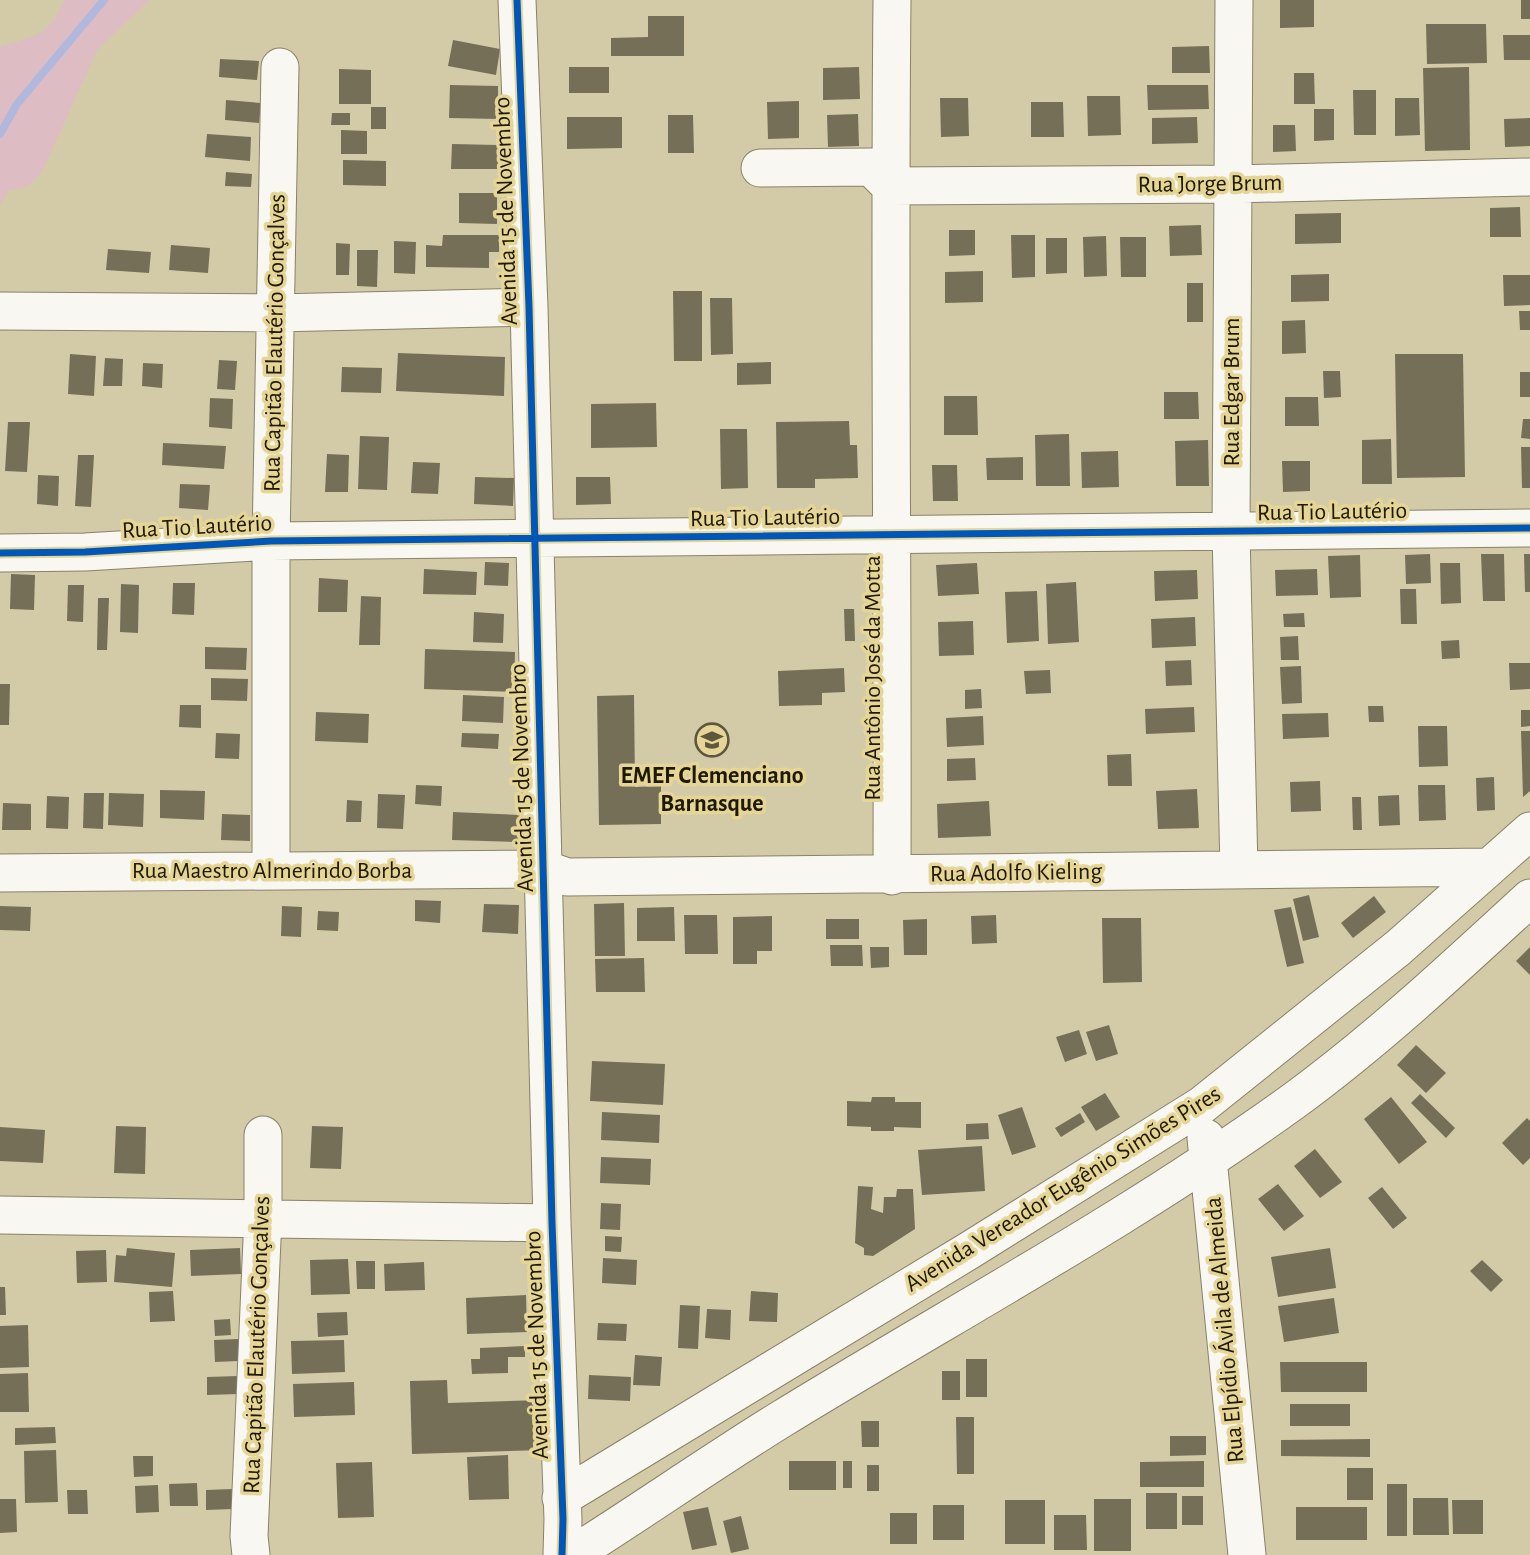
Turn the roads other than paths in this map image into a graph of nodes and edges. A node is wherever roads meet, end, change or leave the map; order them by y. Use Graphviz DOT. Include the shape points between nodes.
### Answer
graph roads {
  1 [pos="517,0"];
  2 [pos="892,0"];
  3 [pos="1234,0"];
  4 [pos="279,67"];
  5 [pos="760,168"];
  6 [pos="1530,177"];
  7 [pos="1233,184"];
  8 [pos="890,186"];
  9 [pos="529,307"];
  10 [pos="0,311"];
  11 [pos="276,313"];
  12 [pos="1530,528"];
  13 [pos="1231,533"];
  14 [pos="893,536"];
  15 [pos="534,540"];
  16 [pos="271,541"];
  17 [pos="0,553"];
  18 [pos="1530,831"];
  19 [pos="1489,867"];
  20 [pos="544,869"];
  21 [pos="1238,869"];
  22 [pos="271,872"];
  23 [pos="0,873"];
  24 [pos="892,876"];
  25 [pos="1530,898"];
  26 [pos="1398,948"];
  27 [pos="1432,989"];
  28 [pos="1202,1105"];
  29 [pos="263,1135"];
  30 [pos="1209,1160"];
  31 [pos="0,1215"];
  32 [pos="263,1217"];
  33 [pos="552,1223"];
  34 [pos="970,1250"];
  35 [pos="996,1292"];
  36 [pos="755,1380"];
  37 [pos="782,1419"];
  38 [pos="561,1498"];
  39 [pos="251,1555"];
  40 [pos="562,1555"];
  41 [pos="572,1555"];
  42 [pos="1247,1555"];
  1 -- 9 [label="street, Avenida 15 de Novembro"];
  2 -- 8 [label="street, Rua Antônio José da Motta"];
  3 -- 7 [label="street, Rua Edgar Brum"];
  4 -- 11 [label="street, Rua Capitão Elautério Gonçalves"];
  5 -- 8 [label="street" via="871,167"];
  6 -- 7 [label="street, Rua Jorge Brum"];
  7 -- 8 [label="street, Rua Jorge Brum"];
  7 -- 13 [label="street, Rua Edgar Brum"];
  8 -- 14 [label="street, Rua Antônio José da Motta"];
  9 -- 11 [label="street"];
  9 -- 15 [label="street, Avenida 15 de Novembro"];
  10 -- 11 [label="street"];
  11 -- 16 [label="street, Rua Capitão Elautério Gonçalves"];
  12 -- 13 [label="street, Rua Tio Lautério"];
  13 -- 14 [label="street, Rua Tio Lautério"];
  13 -- 21 [label="street, Rua Edgar Brum"];
  14 -- 15 [label="street, Rua Tio Lautério"];
  14 -- 24 [label="street, Rua Antônio José da Motta"];
  15 -- 16 [label="street, Rua Tio Lautério"];
  15 -- 20 [label="street, Avenida 15 de Novembro"];
  16 -- 17 [label="street, Rua Tio Lautério"];
  16 -- 22 [label="street, Rua Capitão Elautério Gonçalves"];
  18 -- 19 [label="street, Avenida Vereador Eugênio Simões Pires"];
  19 -- 21 [label="street, Rua Adolfo Kieling"];
  19 -- 26 [label="street, Avenida Vereador Eugênio Simões Pires"];
  20 -- 22 [label="street, Rua Maestro Almerindo Borba"];
  20 -- 24 [label="street, Rua Adolfo Kieling" via="567,877"];
  20 -- 33 [label="street, Avenida 15 de Novembro"];
  21 -- 24 [label="street, Rua Adolfo Kieling"];
  22 -- 23 [label="street, Rua Maestro Almerindo Borba"];
  25 -- 27 [label="street, Avenida Vereador Eugênio Simões Pires"];
  26 -- 27 [label="street"];
  26 -- 28 [label="street, Avenida Vereador Eugênio Simões Pires"];
  27 -- 30 [label="street, Avenida Vereador Eugênio Simões Pires" via="1297,1098"];
  28 -- 30 [label="street, Rua Elpídio Ávila de Almeida"];
  28 -- 34 [label="street, Avenida Vereador Eugênio Simões Pires"];
  29 -- 32 [label="street, Rua Capitão Elautério Gonçalves"];
  30 -- 35 [label="street, Avenida Vereador Eugênio Simões Pires"];
  30 -- 42 [label="street, Rua Elpídio Ávila de Almeida"];
  31 -- 32 [label="street"];
  32 -- 33 [label="street"];
  32 -- 39 [label="street, Rua Capitão Elautério Gonçalves"];
  33 -- 38 [label="street, Avenida 15 de Novembro"];
  34 -- 35 [label="street"];
  34 -- 36 [label="street, Avenida Vereador Eugênio Simões Pires"];
  35 -- 37 [label="street, Avenida Vereador Eugênio Simões Pires"];
  36 -- 37 [label="street"];
  36 -- 38 [label="street, Avenida Vereador Eugênio Simões Pires"];
  37 -- 41 [label="street, Avenida Vereador Eugênio Simões Pires"];
  38 -- 40 [label="street, Avenida 15 de Novembro"];
}
